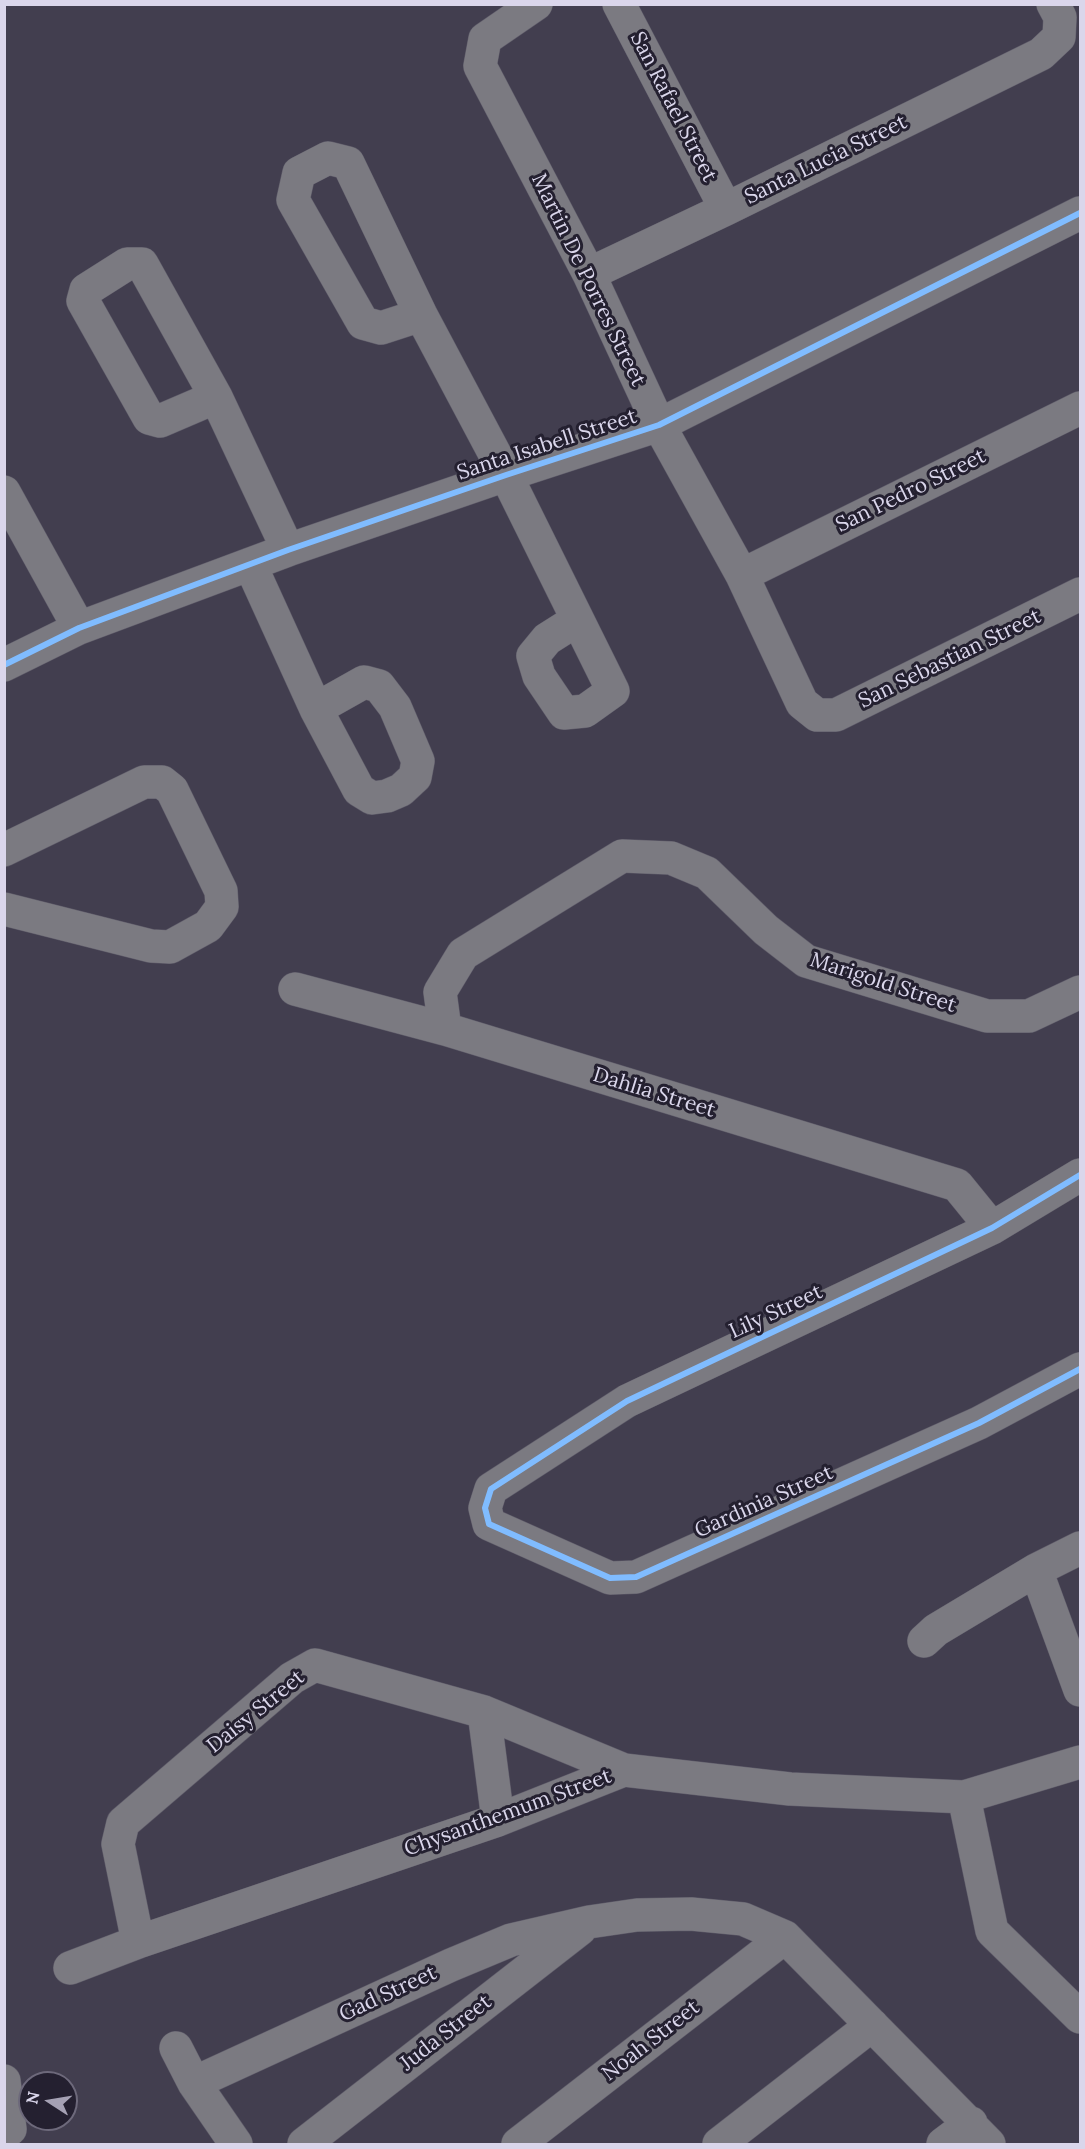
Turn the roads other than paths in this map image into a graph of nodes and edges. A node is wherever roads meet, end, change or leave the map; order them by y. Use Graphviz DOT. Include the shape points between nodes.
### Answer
graph roads {
  1 [pos="536,4"];
  2 [pos="620,4"];
  3 [pos="1053,4"];
  4 [pos="726,209"];
  5 [pos="1080,213"];
  6 [pos="589,274"];
  7 [pos="421,315"];
  8 [pos="216,398"];
  9 [pos="1080,408"];
  10 [pos="658,425"];
  11 [pos="506,475"];
  12 [pos="4,492"];
  13 [pos="288,550"];
  14 [pos="250,564"];
  15 [pos="742,575"];
  16 [pos="1080,594"];
  17 [pos="577,620"];
  18 [pos="80,628"];
  19 [pos="4,664"];
  20 [pos="316,709"];
  21 [pos="817,715"];
  22 [pos="4,850"];
  23 [pos="4,909"];
  24 [pos="295,989"];
  25 [pos="1080,992"];
  26 [pos="445,1029"];
  27 [pos="1080,1175"];
  28 [pos="992,1228"];
  29 [pos="1080,1369"];
  30 [pos="491,1489"];
  31 [pos="1080,1548"];
  32 [pos="1036,1570"];
  33 [pos="924,1641"];
  34 [pos="1080,1690"];
  35 [pos="484,1712"];
  36 [pos="1080,1762"];
  37 [pos="624,1770"];
  38 [pos="964,1797"];
  39 [pos="498,1820"];
  40 [pos="589,1922"];
  41 [pos="785,1936"];
  42 [pos="138,1942"];
  43 [pos="70,1968"];
  44 [pos="1080,2017"];
  45 [pos="872,2025"];
  46 [pos="176,2048"];
  47 [pos="4,2081"];
  48 [pos="194,2083"];
  49 [pos="4,2134"];
  50 [pos="980,2134"];
  51 [pos="236,2145"];
  52 [pos="304,2145"];
  53 [pos="518,2145"];
  54 [pos="719,2145"];
  55 [pos="943,2145"];
  1 -- 6 [label="street, Martin De Porres Street" via="485,39 480,66"];
  2 -- 4 [label="street, San Rafael Street"];
  3 -- 4 [label="street, Santa Lucia Street" via="1060,17 1059,37 1041,54"];
  4 -- 6 [label="street, Santa Lucia Street"];
  5 -- 10 [label="street, Santa Isabell Street"];
  6 -- 10 [label="street, Martin De Porres Street"];
  7 -- 7 [label="street" via="348,163 328,158 299,173 293,200 363,323 381,328"];
  7 -- 11 [label="street"];
  8 -- 8 [label="street" via="142,264 127,264 86,290 83,301 149,418 160,421"];
  8 -- 13 [label="street"];
  9 -- 15 [label="street, San Pedro Street"];
  10 -- 11 [label="street, Santa Isabell Street"];
  10 -- 15 [label="street, Martin De Porres Street"];
  11 -- 13 [label="street, Santa Isabell Street"];
  11 -- 17 [label="street"];
  12 -- 18 [label="street"];
  13 -- 14 [label="street, Santa Isabell Street"];
  14 -- 18 [label="street, Santa Isabell Street"];
  14 -- 20 [label="street"];
  15 -- 21 [label="street, Martin De Porres Street" via="802,703"];
  16 -- 21 [label="street, San Sebastian Street" via="836,715"];
  18 -- 19 [label="street, Santa Isabell Street"];
  22 -- 23 [label="street" via="144,782 162,782 172,790 221,891 222,907 208,926 170,947 151,946"];
  24 -- 26 [label="street, Dahlia Street"];
  25 -- 26 [label="street, Marigold Street" via="1029,1016 987,1016 806,961 766,930 707,873 671,858 622,856 463,954 440,992"];
  26 -- 28 [label="street, Dahlia Street" via="957,1185"];
  27 -- 28 [label="street, Lily Street"];
  28 -- 30 [label="street, Lily Street" via="627,1401"];
  29 -- 30 [label="street, Gardinia Street" via="979,1423 636,1577 610,1578 489,1524 485,1508"];
  31 -- 32 [label="street"];
  32 -- 33 [label="street"];
  32 -- 34 [label="street"];
  35 -- 37 [label="street, Daisy Street"];
  35 -- 39 [label="street"];
  35 -- 42 [label="street, Daisy Street" via="315,1665 292,1678 123,1823 118,1844"];
  36 -- 38 [label="street, Chysanthemum Street"];
  37 -- 38 [label="street, Chysanthemum Street" via="790,1789"];
  37 -- 39 [label="street, Chysanthemum Street"];
  38 -- 44 [label="street" via="992,1931"];
  39 -- 42 [label="street, Chysanthemum Street"];
  40 -- 41 [label="street, Gad Street" via="637,1915 692,1914 743,1919"];
  40 -- 48 [label="street, Gad Street" via="511,1940"];
  40 -- 52 [label="street, Juda Street"];
  41 -- 45 [label="street"];
  41 -- 53 [label="street, Noah Street"];
  42 -- 43 [label="street, Chysanthemum Street"];
  45 -- 50 [label="street"];
  45 -- 54 [label="street"];
  46 -- 48 [label="street"];
  47 -- 49 [label="street" via="10,2129"];
  48 -- 51 [label="street"];
  50 -- 55 [label="street"];
}
